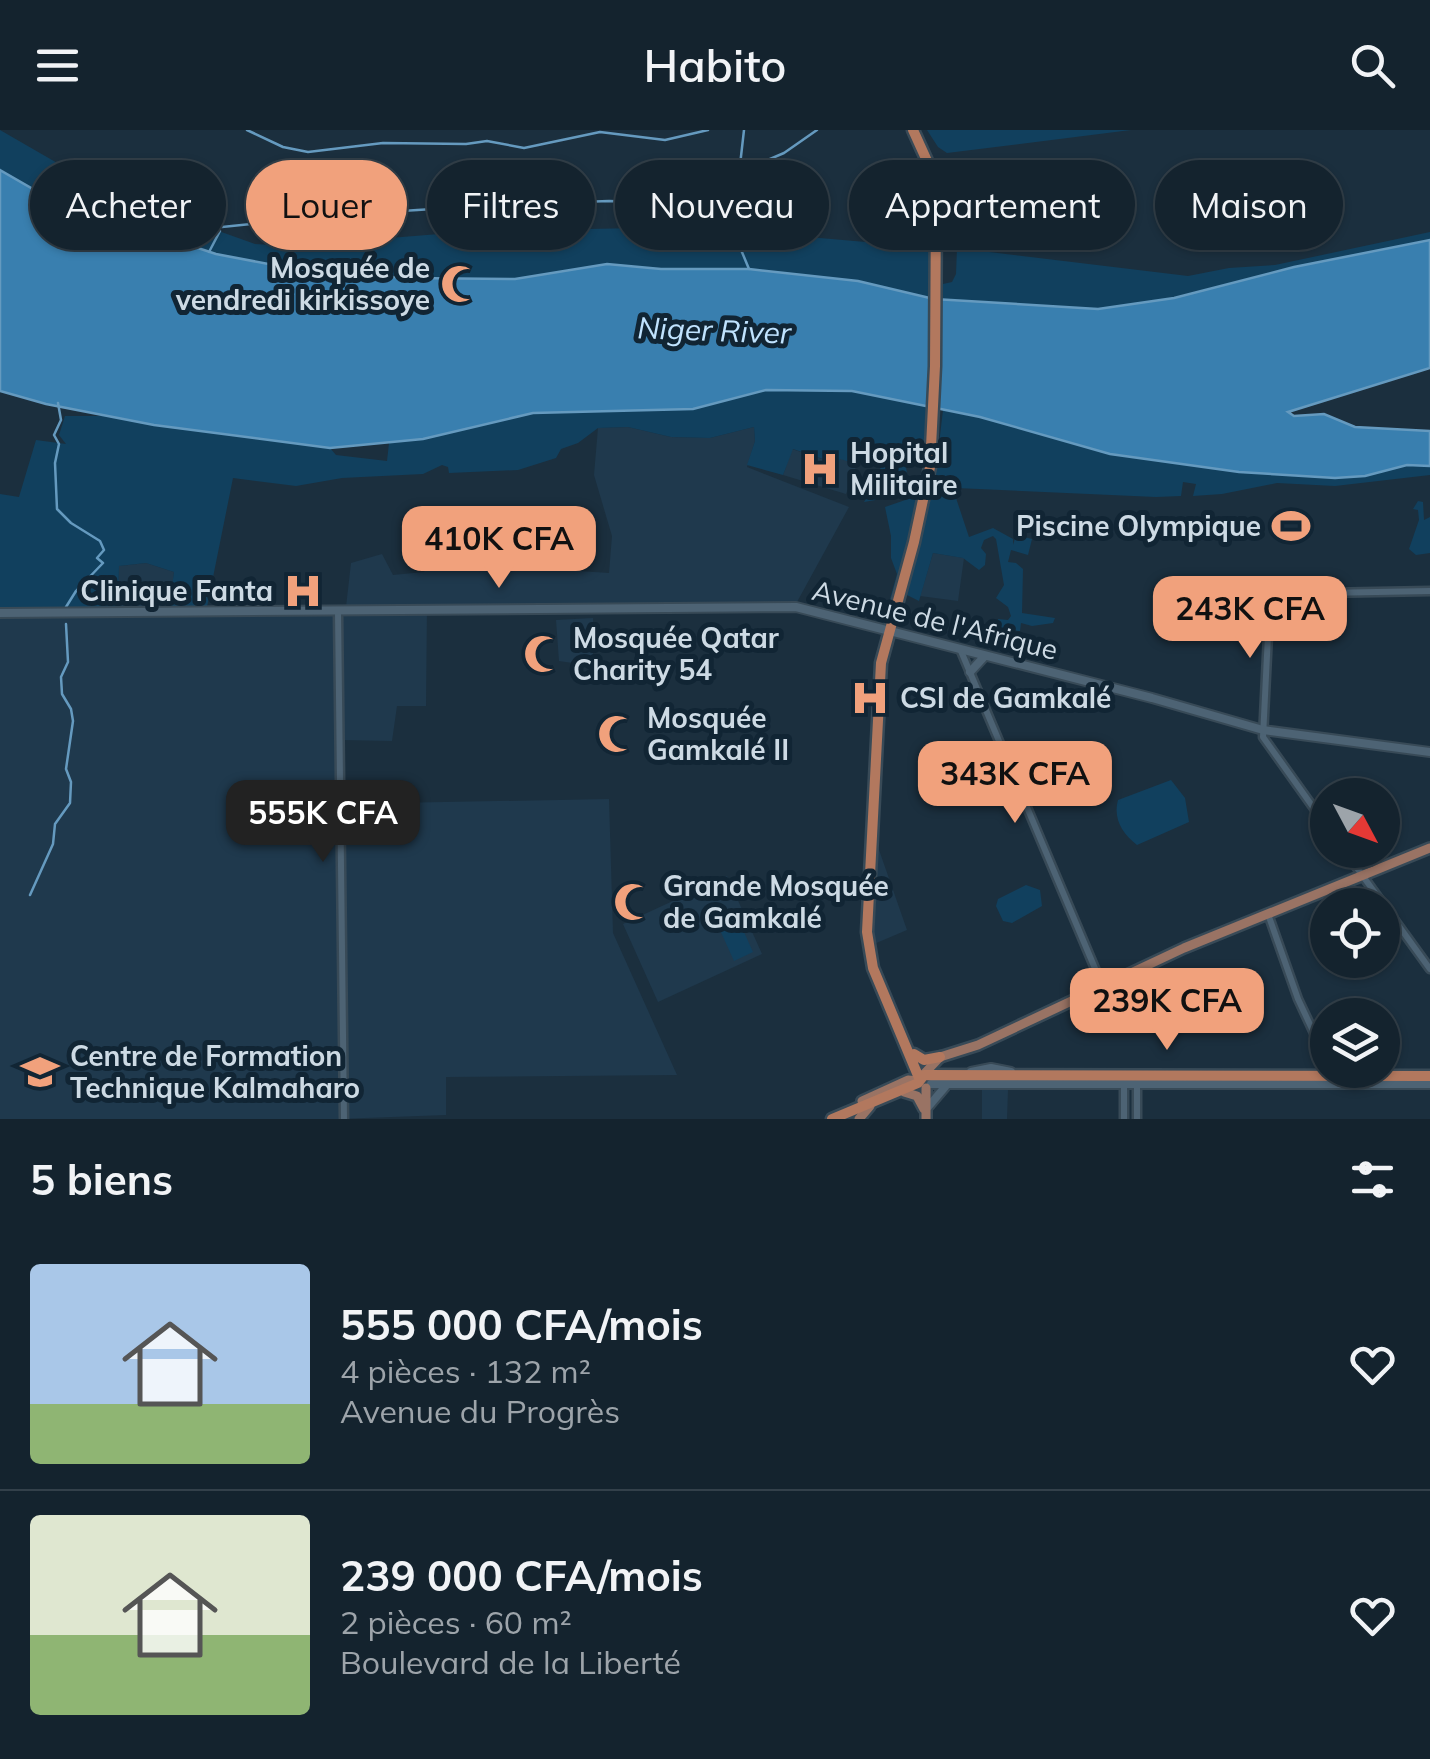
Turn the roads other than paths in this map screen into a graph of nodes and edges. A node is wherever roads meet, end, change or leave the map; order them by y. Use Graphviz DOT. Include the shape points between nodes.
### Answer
graph roads {
  1 [pos="916,130"];
  2 [pos="1430,591"];
  3 [pos="338,612"];
  4 [pos="0,613"];
  5 [pos="891,632"];
  6 [pos="962,651"];
  7 [pos="974,654"];
  8 [pos="985,657"];
  9 [pos="968,668"];
  10 [pos="1263,730"];
  11 [pos="1430,752"];
  12 [pos="1310,804"];
  13 [pos="1430,848"];
  14 [pos="1358,868"];
  15 [pos="1363,875"];
  16 [pos="1268,914"];
  17 [pos="1430,969"];
  18 [pos="1102,986"];
  19 [pos="1310,1025"];
  20 [pos="912,1054"];
  21 [pos="946,1056"];
  22 [pos="1310,1069"];
  23 [pos="1400,1075"];
  24 [pos="1430,1078"];
  25 [pos="958,1080"];
  26 [pos="928,1082"];
  27 [pos="1124,1084"];
  28 [pos="1137,1084"];
  29 [pos="898,1088"];
  30 [pos="870,1106"];
  31 [pos="925,1115"];
  32 [pos="344,1119"];
  33 [pos="824,1119"];
  34 [pos="832,1119"];
  35 [pos="841,1119"];
  36 [pos="859,1119"];
  37 [pos="1124,1119"];
  38 [pos="1137,1119"];
  1 -- 5 [label="highway" via="940,190 938,432"];
  2 -- 10 [label="street" via="1270,594"];
  3 -- 4 [label="main road, Avenue de l'Afrique"];
  3 -- 5 [label="main road, Avenue de l'Afrique" via="778,606"];
  3 -- 32 [label="street"];
  5 -- 6 [label="main road, Avenue de l'Afrique"];
  5 -- 20 [label="highway" via="870,929 877,967"];
  6 -- 7 [label="main road, Avenue de l'Afrique"];
  6 -- 9 [label="street"];
  7 -- 8 [label="main road, Avenue de l'Afrique"];
  7 -- 9 [label="main road"];
  8 -- 9 [label="main road"];
  8 -- 10 [label="main road, Avenue de l'Afrique"];
  9 -- 18 [label="street"];
  10 -- 11 [label="main road, Avenue de l'Afrique"];
  10 -- 12 [label="street" via="1265,743"];
  13 -- 15 [label="main road"];
  14 -- 15 [label="street"];
  15 -- 16 [label="main road"];
  15 -- 17 [label="street"];
  16 -- 18 [label="main road"];
  16 -- 19 [label="street"];
  18 -- 21 [label="main road"];
  20 -- 21 [label="highway" via="924,1060"];
  20 -- 26 [label="highway"];
  20 -- 29 [label="main road"];
  21 -- 25 [label="main road" via="946,1068"];
  21 -- 26 [label="main road"];
  22 -- 25 [label="main road" via="991,1068"];
  23 -- 24 [label="main road"];
  24 -- 25 [label="highway"];
  24 -- 26 [label="highway"];
  24 -- 28 [label="main road"];
  25 -- 26 [label="highway"];
  25 -- 26 [label="main road"];
  25 -- 27 [label="main road"];
  26 -- 29 [label="highway"];
  26 -- 31 [label="main road"];
  26 -- 31 [label="main road" via="934,1097"];
  27 -- 28 [label="main road"];
  27 -- 37 [label="street"];
  28 -- 38 [label="street"];
  29 -- 30 [label="highway"];
  29 -- 31 [label="main road" via="917,1096"];
  29 -- 33 [label="main road"];
  29 -- 34 [label="highway"];
  30 -- 35 [label="highway"];
  30 -- 36 [label="main road"];
}
